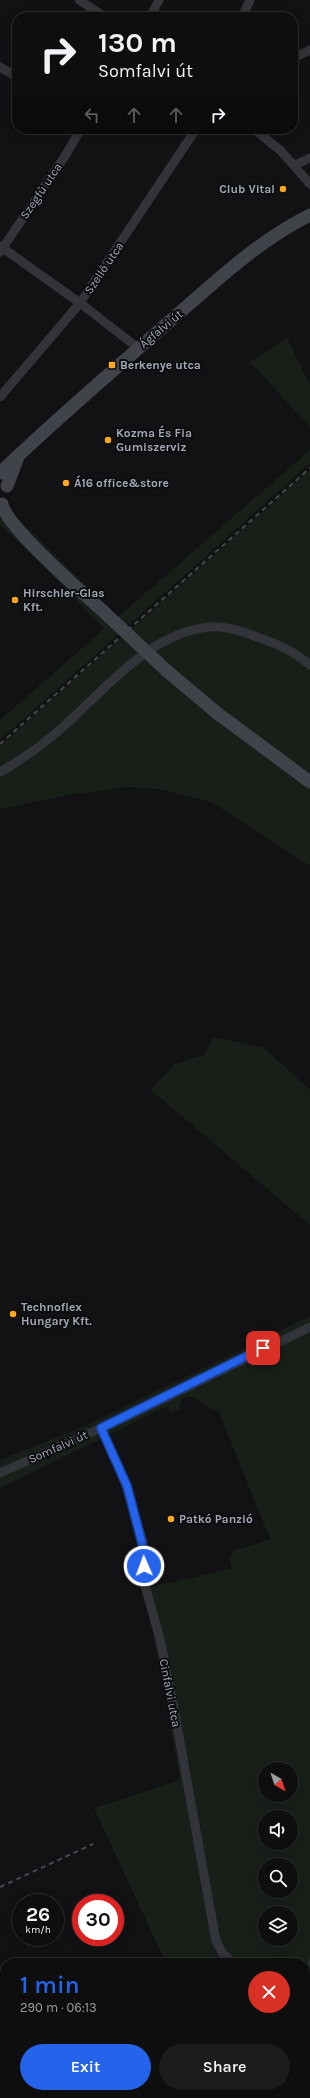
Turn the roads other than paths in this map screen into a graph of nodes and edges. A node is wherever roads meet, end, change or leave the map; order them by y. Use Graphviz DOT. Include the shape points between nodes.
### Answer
graph roads {
  1 [pos="79,0"];
  2 [pos="159,0"];
  3 [pos="250,0"];
  4 [pos="97,12"];
  5 [pos="153,12"];
  6 [pos="244,12"];
  7 [pos="310,50"];
  8 [pos="298,56"];
  9 [pos="0,67"];
  10 [pos="12,74"];
  11 [pos="78,134"];
  12 [pos="193,134"];
  13 [pos="260,134"];
  14 [pos="310,158"];
  15 [pos="295,165"];
  16 [pos="310,184"];
  17 [pos="310,215"];
  18 [pos="1,249"];
  19 [pos="80,303"];
  20 [pos="138,348"];
  21 [pos="0,397"];
  22 [pos="20,454"];
  23 [pos="0,473"];
  24 [pos="3,483"];
  25 [pos="2,508"];
  26 [pos="310,665"];
  27 [pos="0,772"];
  28 [pos="310,782"];
  29 [pos="310,1326"];
  30 [pos="101,1428"];
  31 [pos="0,1473"];
  32 [pos="228,1958"];
  1 -- 4 [label="street"];
  2 -- 5 [label="street"];
  3 -- 6 [label="street"];
  7 -- 8 [label="street"];
  9 -- 10 [label="street"];
  11 -- 18 [label="street, Szegfű utca"];
  12 -- 19 [label="street, Szellő utca"];
  13 -- 15 [label="street"];
  14 -- 15 [label="street"];
  15 -- 16 [label="street"];
  17 -- 20 [label="street, Ágfalvi út" via="260,247"];
  18 -- 19 [label="street"];
  19 -- 20 [label="street"];
  19 -- 21 [label="street, Szellő utca"];
  20 -- 22 [label="street, Ágfalvi út"];
  22 -- 23 [label="street, Ágfalvi út"];
  22 -- 24 [label="street, Ágfalvi út"];
  24 -- 25 [label="street, Ágfalvi út" via="8,496"];
  25 -- 28 [label="street, bridge" via="20,532 167,671"];
  26 -- 27 [label="street" via="280,645 247,633 211,626 187,631 159,644 137,660 28,756"];
  29 -- 30 [label="street, Somfalvi út"];
  30 -- 31 [label="street, Somfalvi út"];
  30 -- 32 [label="street, Cinfalvi utca" via="126,1482 142,1543 142,1575 160,1639 216,1941"];
}
